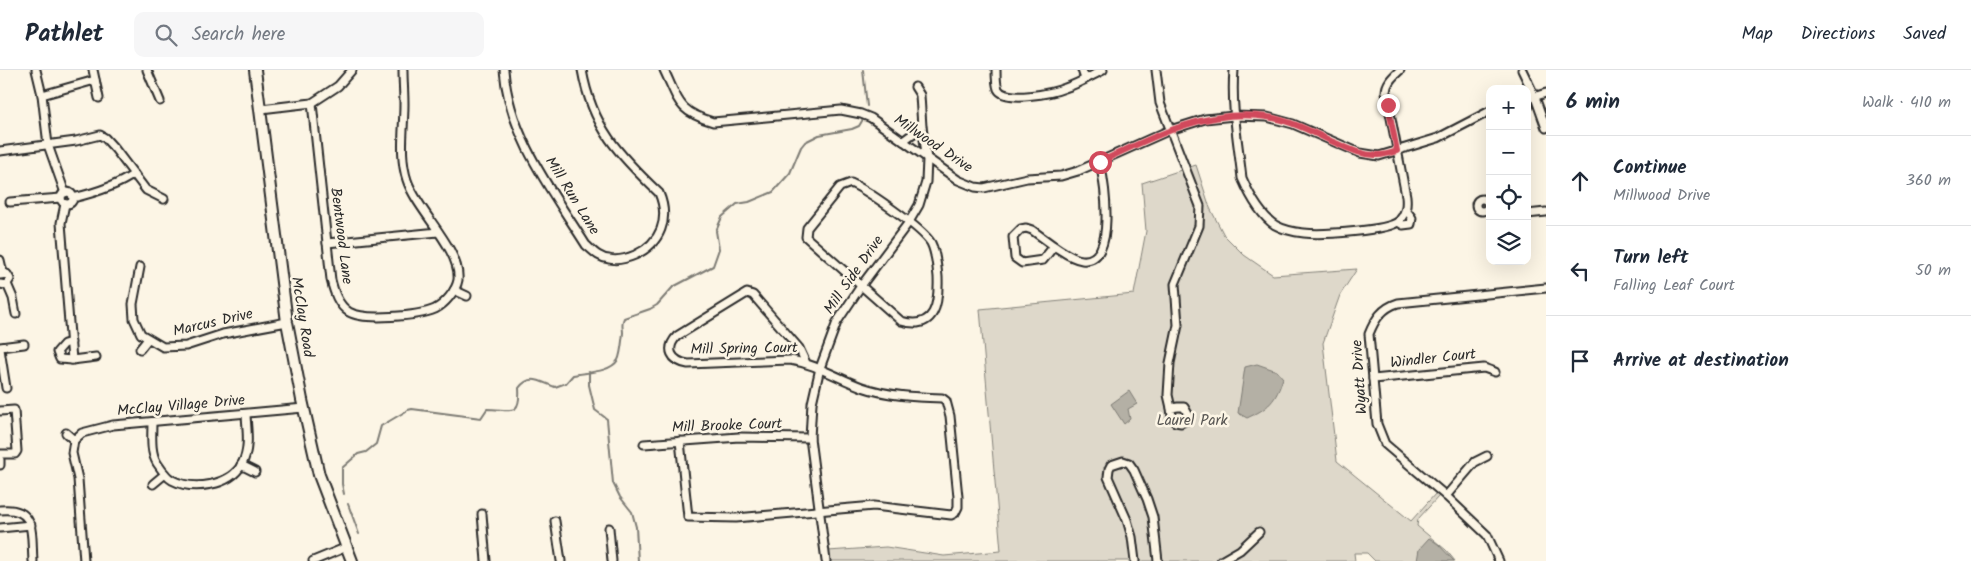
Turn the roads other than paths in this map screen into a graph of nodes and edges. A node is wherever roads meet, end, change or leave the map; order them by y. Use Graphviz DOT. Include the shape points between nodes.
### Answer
graph roads {
  1 [pos="36,70"];
  2 [pos="93,70"];
  3 [pos="147,70"];
  4 [pos="255,70"];
  5 [pos="352,70"];
  6 [pos="403,70"];
  7 [pos="504,70"];
  8 [pos="582,70"];
  9 [pos="664,70"];
  10 [pos="996,70"];
  11 [pos="1082,70"];
  12 [pos="1103,70"];
  13 [pos="1156,70"];
  14 [pos="1234,70"];
  15 [pos="1400,70"];
  16 [pos="1522,70"];
  17 [pos="1085,79"];
  18 [pos="95,80"];
  19 [pos="915,87"];
  20 [pos="1546,93"];
  21 [pos="42,95"];
  22 [pos="1535,97"];
  23 [pos="100,98"];
  24 [pos="1531,98"];
  25 [pos="160,101"];
  26 [pos="312,103"];
  27 [pos="261,108"];
  28 [pos="1486,113"];
  29 [pos="1234,116"];
  30 [pos="922,127"];
  31 [pos="1546,128"];
  32 [pos="1170,130"];
  33 [pos="903,141"];
  34 [pos="48,145"];
  35 [pos="0,151"];
  36 [pos="1397,151"];
  37 [pos="927,159"];
  38 [pos="1100,162"];
  39 [pos="134,174"];
  40 [pos="64,198"];
  41 [pos="164,199"];
  42 [pos="10,202"];
  43 [pos="1406,210"];
  44 [pos="1546,212"];
  45 [pos="1531,214"];
  46 [pos="909,222"];
  47 [pos="1398,222"];
  48 [pos="438,232"];
  49 [pos="327,243"];
  50 [pos="1054,246"];
  51 [pos="0,260"];
  52 [pos="140,267"];
  53 [pos="2,274"];
  54 [pos="4,284"];
  55 [pos="861,286"];
  56 [pos="1546,288"];
  57 [pos="454,290"];
  58 [pos="467,296"];
  59 [pos="16,314"];
  60 [pos="287,322"];
  61 [pos="148,339"];
  62 [pos="71,342"];
  63 [pos="24,344"];
  64 [pos="0,348"];
  65 [pos="140,349"];
  66 [pos="96,357"];
  67 [pos="72,360"];
  68 [pos="806,363"];
  69 [pos="820,368"];
  70 [pos="2,370"];
  71 [pos="1495,372"];
  72 [pos="1373,379"];
  73 [pos="6,388"];
  74 [pos="304,408"];
  75 [pos="1171,408"];
  76 [pos="0,411"];
  77 [pos="246,414"];
  78 [pos="152,422"];
  79 [pos="66,433"];
  80 [pos="810,438"];
  81 [pos="74,440"];
  82 [pos="680,441"];
  83 [pos="644,444"];
  84 [pos="0,454"];
  85 [pos="1487,456"];
  86 [pos="0,460"];
  87 [pos="0,465"];
  88 [pos="241,465"];
  89 [pos="255,472"];
  90 [pos="165,474"];
  91 [pos="153,484"];
  92 [pos="1446,496"];
  93 [pos="0,510"];
  94 [pos="819,511"];
  95 [pos="482,514"];
  96 [pos="555,521"];
  97 [pos="31,525"];
  98 [pos="0,528"];
  99 [pos="609,528"];
  100 [pos="1259,532"];
  101 [pos="347,548"];
  102 [pos="34,561"];
  103 [pos="84,561"];
  104 [pos="313,561"];
  105 [pos="352,561"];
  106 [pos="486,561"];
  107 [pos="561,561"];
  108 [pos="612,561"];
  109 [pos="826,561"];
  110 [pos="1135,561"];
  111 [pos="1158,561"];
  112 [pos="1222,561"];
  113 [pos="1499,561"];
  1 -- 21 [label="street"];
  2 -- 18 [label="street"];
  3 -- 25 [label="street"];
  4 -- 27 [label="main road, McClay Road"];
  5 -- 26 [label="street" via="338,86"];
  6 -- 48 [label="street" via="403,160 407,180"];
  7 -- 8 [label="street, Mill Run Lane" via="512,110 522,138 586,245 609,259 628,258 658,237 664,222 663,202 604,132 590,104"];
  9 -- 33 [label="street, Millwood Drive" via="682,107 713,122 841,110 871,118"];
  10 -- 17 [label="street" via="998,89 1011,97 1050,93"];
  11 -- 17 [label="street"];
  12 -- 17 [label="street"];
  13 -- 32 [label="street" via="1158,96"];
  14 -- 29 [label="street"];
  15 -- 36 [label="street" via="1386,87"];
  16 -- 22 [label="street"];
  18 -- 21 [label="street"];
  18 -- 23 [label="street"];
  19 -- 30 [label="street, Mill Side Drive" via="920,95"];
  20 -- 22 [label="street"];
  21 -- 34 [label="street"];
  22 -- 24 [label="street"];
  22 -- 31 [label="street"];
  26 -- 27 [label="street"];
  26 -- 49 [label="street, Bentwood Lane"];
  27 -- 60 [label="main road, McClay Road"];
  28 -- 36 [label="street, Millwood Drive" via="1438,138"];
  29 -- 32 [label="street, Millwood Drive" via="1205,119"];
  29 -- 36 [label="street, Millwood Drive" via="1267,117 1293,124 1360,153 1380,156"];
  29 -- 47 [label="street" via="1242,178 1250,196 1275,224 1290,231 1329,234 1387,227"];
  30 -- 33 [label="street"];
  30 -- 37 [label="street, Mill Side Drive"];
  32 -- 38 [label="street, Millwood Drive"];
  32 -- 75 [label="street" via="1200,206 1200,222 1175,284 1178,324 1170,363 1168,395"];
  33 -- 37 [label="street, Millwood Drive"];
  34 -- 35 [label="street"];
  34 -- 39 [label="street" via="100,136 115,149"];
  34 -- 40 [label="street"];
  36 -- 43 [label="street"];
  37 -- 38 [label="street, Millwood Drive" via="958,180 984,188 1027,178 1061,176"];
  37 -- 46 [label="street, Mill Side Drive" via="924,190"];
  38 -- 50 [label="street" via="1107,217 1100,250 1094,257 1082,260"];
  39 -- 40 [label="street" via="73,198 71,204"];
  39 -- 41 [label="street" via="146,190"];
  40 -- 42 [label="street"];
  40 -- 62 [label="street" via="61,223"];
  43 -- 47 [label="street"];
  43 -- 47 [label="street" via="1412,218 1411,224 1403,226"];
  44 -- 45 [label="street"];
  46 -- 55 [label="street, Mill Side Drive"];
  46 -- 55 [label="street" via="922,231 934,254 939,296 935,311 927,319 915,323 901,321"];
  46 -- 55 [label="street" via="852,183 840,187 807,228 809,241"];
  48 -- 49 [label="street"];
  48 -- 57 [label="street" via="456,263 458,283"];
  49 -- 57 [label="street, Bentwood Lane" via="336,298 348,312 362,317 403,315 434,309 443,304"];
  50 -- 50 [label="street" via="1026,228 1013,237 1015,258 1022,263 1043,260"];
  51 -- 53 [label="street"];
  52 -- 61 [label="street" via="133,304 134,319 141,334"];
  53 -- 54 [label="street" via="10,277"];
  54 -- 59 [label="street" via="13,298"];
  55 -- 69 [label="street, Mill Side Drive" via="837,322"];
  56 -- 72 [label="street, Wyatt Drive" via="1392,305 1382,312 1369,334"];
  57 -- 58 [label="street"];
  60 -- 61 [label="street, Marcus Drive" via="231,332 179,347 163,347"];
  60 -- 74 [label="main road, McClay Road"];
  61 -- 65 [label="street"];
  62 -- 67 [label="street"];
  62 -- 67 [label="street" via="57,352 60,359"];
  63 -- 64 [label="street"];
  64 -- 70 [label="street"];
  66 -- 67 [label="street"];
  68 -- 68 [label="street, Mill Spring Court" via="799,348 748,293 677,336 670,349 674,359 688,364 790,360"];
  68 -- 69 [label="street, Mill Spring Court"];
  69 -- 80 [label="street, Mill Side Drive" via="812,403"];
  69 -- 94 [label="street, Mill Spring Court" via="875,391 946,401 958,507 951,515 874,506"];
  70 -- 73 [label="street"];
  71 -- 72 [label="street, Windler Court" via="1484,368"];
  72 -- 92 [label="street, Wyatt Drive" via="1377,424 1385,444"];
  74 -- 77 [label="street, McClay Village Drive"];
  74 -- 101 [label="main road, McClay Road" via="320,475"];
  76 -- 84 [label="street" via="14,410 18,450 15,454"];
  77 -- 78 [label="street, McClay Village Drive"];
  77 -- 88 [label="street" via="247,450"];
  78 -- 81 [label="street, McClay Village Drive" via="104,427 82,433"];
  78 -- 90 [label="street" via="153,453"];
  79 -- 81 [label="street"];
  80 -- 82 [label="street, Mill Brooke Court" via="740,437"];
  80 -- 94 [label="street, Mill Side Drive"];
  81 -- 103 [label="street" via="72,453 78,479"];
  82 -- 83 [label="street, Mill Brooke Court"];
  82 -- 94 [label="street" via="688,517 736,518"];
  85 -- 92 [label="street" via="1475,462"];
  86 -- 87 [label="street"];
  88 -- 89 [label="street"];
  88 -- 90 [label="street" via="232,476 207,484 182,484"];
  90 -- 91 [label="street"];
  92 -- 113 [label="street, Wyatt Drive" via="1487,535"];
  93 -- 97 [label="street" via="19,510"];
  94 -- 109 [label="street, Mill Side Drive"];
  95 -- 106 [label="street"];
  96 -- 107 [label="street"];
  97 -- 98 [label="street"];
  97 -- 102 [label="street"];
  99 -- 108 [label="street"];
  100 -- 112 [label="street"];
  101 -- 104 [label="street"];
  101 -- 105 [label="main road, McClay Road"];
  110 -- 111 [label="street" via="1127,520 1108,477 1112,465 1123,461 1129,463 1136,473 1153,517"];
}
